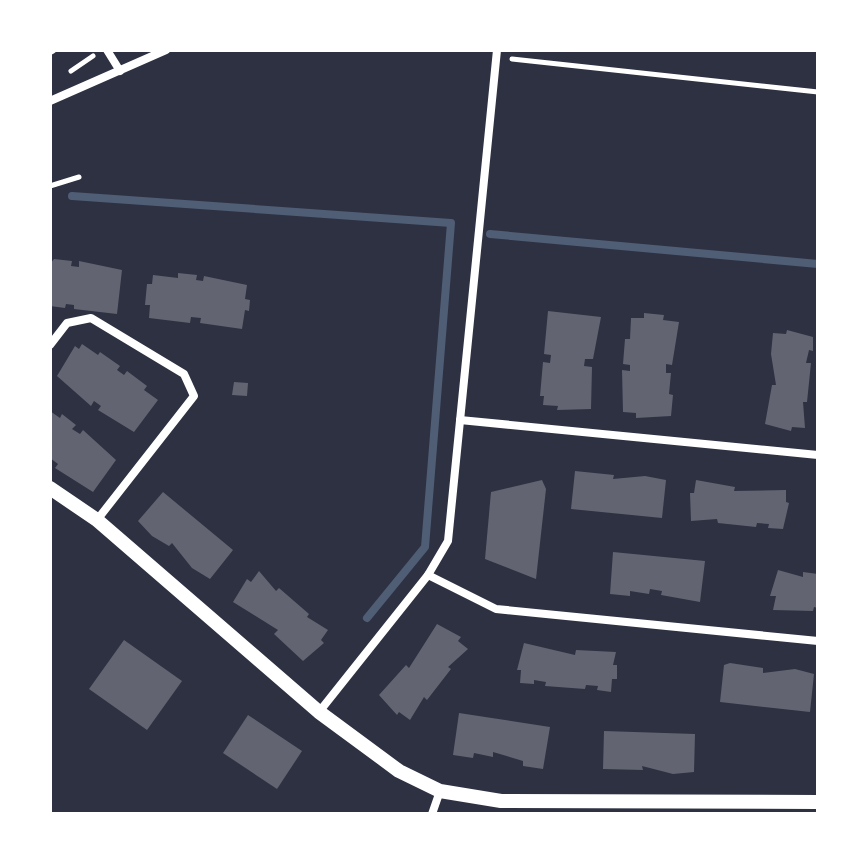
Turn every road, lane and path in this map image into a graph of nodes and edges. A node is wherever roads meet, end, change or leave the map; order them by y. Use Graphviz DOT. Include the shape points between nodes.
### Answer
graph roads {
  1 [pos="107,50"];
  2 [pos="166,50"];
  3 [pos="497,50"];
  4 [pos="511,59"];
  5 [pos="120,71"];
  6 [pos="818,92"];
  7 [pos="50,101"];
  8 [pos="79,177"];
  9 [pos="50,186"];
  10 [pos="50,345"];
  11 [pos="460,420"];
  12 [pos="818,455"];
  13 [pos="50,488"];
  14 [pos="97,520"];
  15 [pos="428,575"];
  16 [pos="818,641"];
  17 [pos="319,712"];
  18 [pos="440,791"];
  19 [pos="818,802"];
  20 [pos="432,814"];
  1 -- 5 [label="street"];
  2 -- 5 [label="street"];
  3 -- 11 [label="street"];
  4 -- 6 [label="path"];
  5 -- 7 [label="street"];
  8 -- 9 [label="path"];
  10 -- 14 [label="street" via="67,323 91,318 184,374 194,396"];
  11 -- 12 [label="street"];
  11 -- 15 [label="street" via="448,541"];
  13 -- 14 [label="street"];
  14 -- 17 [label="street"];
  15 -- 16 [label="street" via="496,609"];
  15 -- 17 [label="street"];
  17 -- 18 [label="street" via="399,771"];
  18 -- 19 [label="street" via="501,801"];
  18 -- 20 [label="street"];
}
